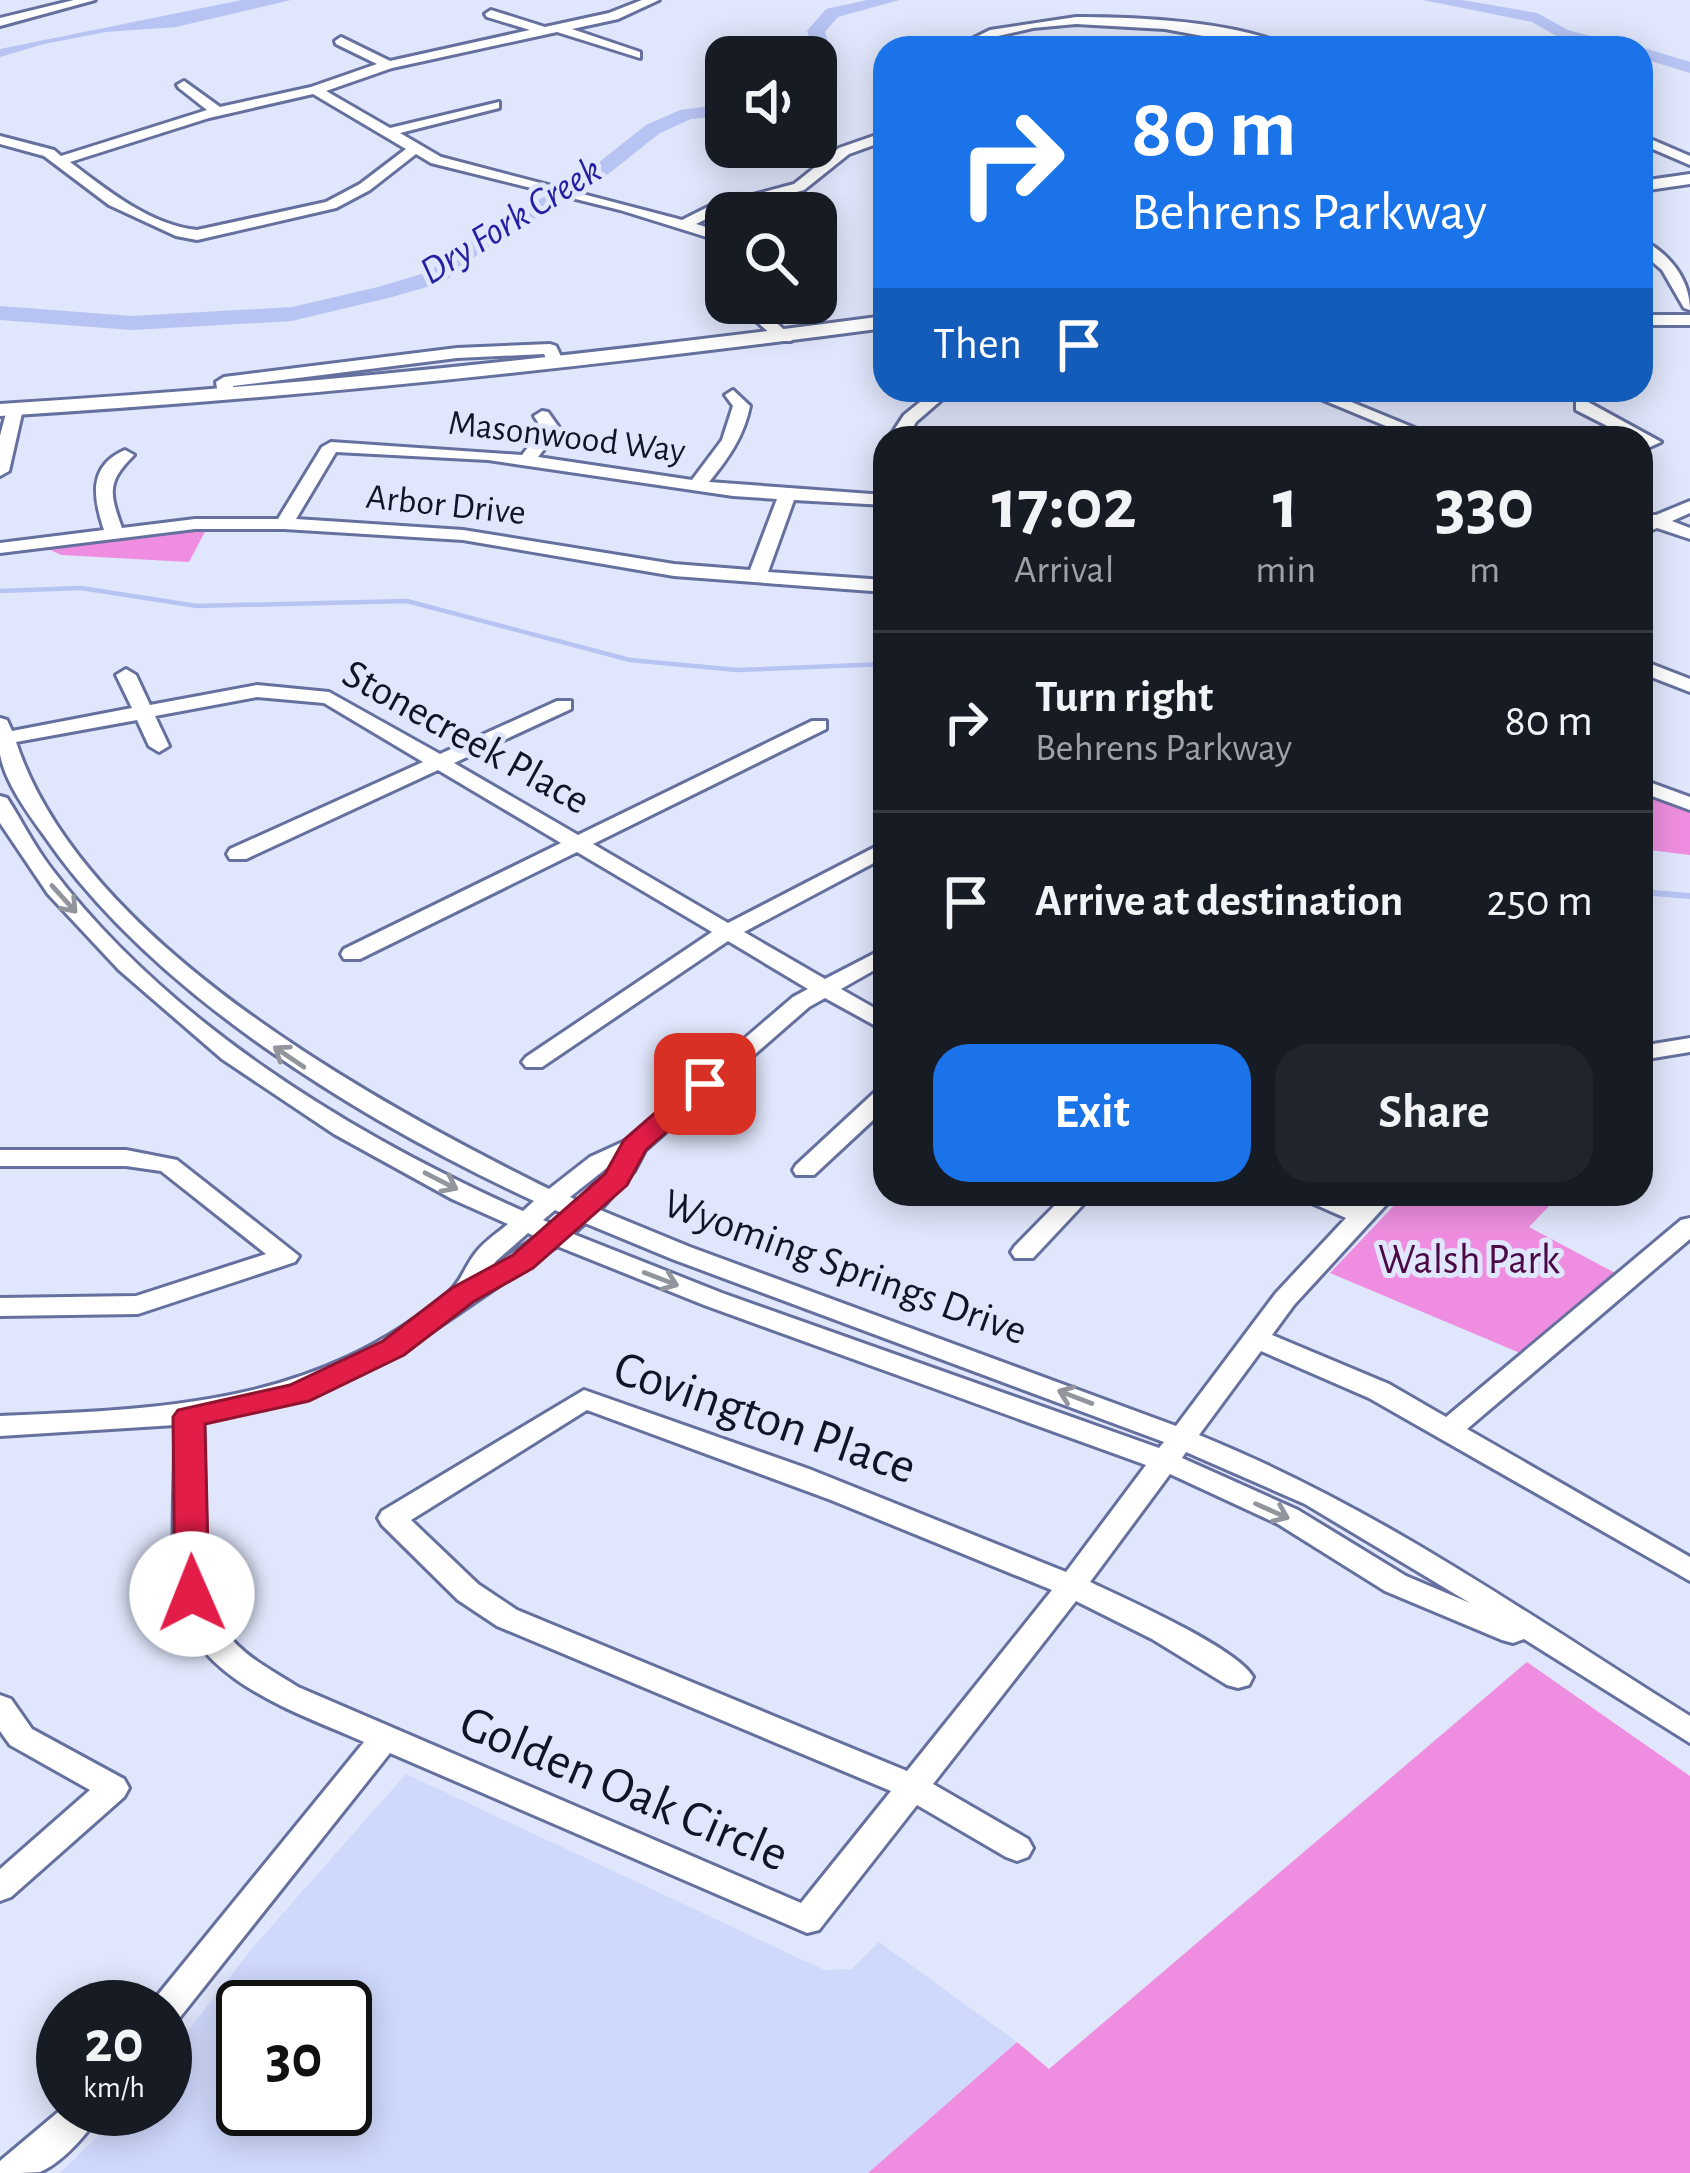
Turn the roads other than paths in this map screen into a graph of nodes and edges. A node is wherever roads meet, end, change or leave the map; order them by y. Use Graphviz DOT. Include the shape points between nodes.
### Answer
graph roads {
  1 [pos="89,0"];
  2 [pos="652,0"];
  3 [pos="491,14"];
  4 [pos="0,22"];
  5 [pos="549,28"];
  6 [pos="995,36"];
  7 [pos="1225,36"];
  8 [pos="341,41"];
  9 [pos="635,55"];
  10 [pos="388,64"];
  11 [pos="184,85"];
  12 [pos="315,90"];
  13 [pos="494,105"];
  14 [pos="217,112"];
  15 [pos="385,134"];
  16 [pos="0,140"];
  17 [pos="873,140"];
  18 [pos="1653,144"];
  19 [pos="413,150"];
  20 [pos="62,160"];
  21 [pos="1690,160"];
  22 [pos="1690,179"];
  23 [pos="1653,184"];
  24 [pos="685,224"];
  25 [pos="705,231"];
  26 [pos="1653,254"];
  27 [pos="1690,304"];
  28 [pos="1653,320"];
  29 [pos="1690,320"];
  30 [pos="769,324"];
  31 [pos="873,324"];
  32 [pos="785,338"];
  33 [pos="733,394"];
  34 [pos="930,402"];
  35 [pos="1338,402"];
  36 [pos="1582,406"];
  37 [pos="7,410"];
  38 [pos="542,416"];
  39 [pos="905,426"];
  40 [pos="1399,426"];
  41 [pos="1621,426"];
  42 [pos="125,455"];
  43 [pos="527,460"];
  44 [pos="0,471"];
  45 [pos="696,486"];
  46 [pos="787,495"];
  47 [pos="873,495"];
  48 [pos="1690,506"];
  49 [pos="1653,519"];
  50 [pos="284,524"];
  51 [pos="1653,524"];
  52 [pos="1690,534"];
  53 [pos="115,535"];
  54 [pos="0,548"];
  55 [pos="757,577"];
  56 [pos="873,585"];
  57 [pos="1653,671"];
  58 [pos="126,675"];
  59 [pos="1690,686"];
  60 [pos="565,705"];
  61 [pos="142,712"];
  62 [pos="819,725"];
  63 [pos="1,734"];
  64 [pos="159,746"];
  65 [pos="441,762"];
  66 [pos="1653,789"];
  67 [pos="0,802"];
  68 [pos="1690,804"];
  69 [pos="578,844"];
  70 [pos="238,854"];
  71 [pos="873,854"];
  72 [pos="727,932"];
  73 [pos="352,954"];
  74 [pos="873,962"];
  75 [pos="823,989"];
  76 [pos="873,1017"];
  77 [pos="1690,1045"];
  78 [pos="1653,1051"];
  79 [pos="534,1062"];
  80 [pos="873,1107"];
  81 [pos="634,1146"];
  82 [pos="0,1159"];
  83 [pos="805,1170"];
  84 [pos="554,1198"];
  85 [pos="1068,1206"];
  86 [pos="1341,1206"];
  87 [pos="1370,1206"];
  88 [pos="581,1210"];
  89 [pos="1361,1215"];
  90 [pos="1690,1226"];
  91 [pos="539,1228"];
  92 [pos="1024,1252"];
  93 [pos="0,1307"];
  94 [pos="1257,1339"];
  95 [pos="189,1417"];
  96 [pos="0,1426"];
  97 [pos="1449,1429"];
  98 [pos="1175,1451"];
  99 [pos="1687,1564"];
  100 [pos="1073,1584"];
  101 [pos="1238,1677"];
  102 [pos="0,1707"];
  103 [pos="1690,1731"];
  104 [pos="384,1739"];
  105 [pos="911,1786"];
  106 [pos="1017,1848"];
  107 [pos="0,1888"];
  108 [pos="191,1980"];
  109 [pos="58,2136"];
  110 [pos="11,2173"];
  1 -- 4 [label="street"];
  2 -- 5 [label="street"];
  3 -- 5 [label="street"];
  5 -- 9 [label="street"];
  5 -- 10 [label="street"];
  6 -- 7 [label="street" via="1100,20"];
  8 -- 10 [label="street"];
  10 -- 12 [label="street"];
  11 -- 14 [label="street"];
  12 -- 14 [label="street"];
  12 -- 15 [label="street"];
  13 -- 15 [label="street"];
  14 -- 20 [label="street"];
  15 -- 19 [label="street"];
  16 -- 20 [label="street"];
  17 -- 24 [label="street" via="844,151 799,187"];
  18 -- 21 [label="street"];
  19 -- 20 [label="street" via="332,205 197,235 114,202"];
  19 -- 24 [label="street"];
  22 -- 23 [label="main road"];
  24 -- 25 [label="street"];
  26 -- 27 [label="street"];
  28 -- 29 [label="street"];
  30 -- 32 [label="street"];
  31 -- 32 [label="main road"];
  32 -- 37 [label="main road"];
  33 -- 45 [label="street" via="740,417"];
  34 -- 39 [label="street"];
  35 -- 40 [label="street"];
  36 -- 41 [label="street"];
  37 -- 44 [label="street"];
  38 -- 43 [label="street" via="551,429"];
  42 -- 53 [label="street" via="109,465 101,488"];
  43 -- 45 [label="street, Masonwood Way"];
  43 -- 50 [label="street, Masonwood Way" via="331,447"];
  45 -- 46 [label="street, Masonwood Way"];
  46 -- 47 [label="street, Masonwood Way"];
  46 -- 55 [label="street"];
  48 -- 49 [label="street"];
  50 -- 53 [label="street, Arbor Drive" via="212,522"];
  50 -- 55 [label="street, Arbor Drive" via="463,535"];
  51 -- 52 [label="street"];
  53 -- 54 [label="street, Arbor Drive"];
  55 -- 56 [label="street, Arbor Drive"];
  57 -- 59 [label="street"];
  58 -- 61 [label="street"];
  60 -- 65 [label="street"];
  61 -- 63 [label="street, Stonecreek Place"];
  61 -- 64 [label="street"];
  61 -- 65 [label="street, Stonecreek Place" via="257,692 314,695"];
  62 -- 69 [label="street"];
  84 -- 63 [label="street, Wyoming Springs Drive, one-way" via="422,1138 234,1018 94,887 52,832"];
  65 -- 69 [label="street, Stonecreek Place"];
  65 -- 70 [label="street"];
  66 -- 68 [label="street"];
  67 -- 91 [label="street, Wyoming Springs Drive, one-way" via="49,883 182,1015 365,1142"];
  69 -- 72 [label="street, Stonecreek Place"];
  69 -- 73 [label="street"];
  71 -- 72 [label="street"];
  72 -- 75 [label="street, Stonecreek Place"];
  72 -- 79 [label="street"];
  74 -- 75 [label="street"];
  75 -- 76 [label="street, Stonecreek Place"];
  75 -- 81 [label="street"];
  77 -- 78 [label="street"];
  80 -- 83 [label="street"];
  81 -- 84 [label="street"];
  81 -- 88 [label="street" via="626,1167"];
  82 -- 93 [label="street" via="168,1165 286,1256 138,1305"];
  84 -- 88 [label="street, Wyoming Springs Drive"];
  84 -- 91 [label="street"];
  85 -- 92 [label="street"];
  86 -- 89 [label="street"];
  87 -- 89 [label="street, Golden Oak Circle"];
  88 -- 91 [label="street"];
  98 -- 88 [label="street, Wyoming Springs Drive, one-way"];
  89 -- 94 [label="street, Golden Oak Circle"];
  90 -- 97 [label="street"];
  91 -- 95 [label="street" via="486,1256 463,1295 394,1348 298,1394"];
  91 -- 98 [label="street, Wyoming Springs Drive, one-way" via="662,1280"];
  94 -- 97 [label="street"];
  94 -- 98 [label="street, Golden Oak Circle"];
  95 -- 96 [label="street"];
  95 -- 104 [label="street, Golden Oak Circle" via="192,1594 201,1620 242,1668"];
  97 -- 99 [label="street"];
  98 -- 100 [label="street, Golden Oak Circle"];
  98 -- 103 [label="street, Wyoming Springs Drive" via="1408,1590 1577,1663"];
  100 -- 101 [label="street, Covington Place"];
  100 -- 105 [label="street, Golden Oak Circle"];
  100 -- 105 [label="street, Covington Place" via="747,1454 584,1400 392,1518 467,1592 508,1618"];
  102 -- 107 [label="street" via="20,1737 113,1788"];
  104 -- 105 [label="street, Golden Oak Circle" via="807,1920"];
  104 -- 108 [label="street"];
  105 -- 106 [label="street, Covington Place"];
  109 -- 110 [label="street"];
}
